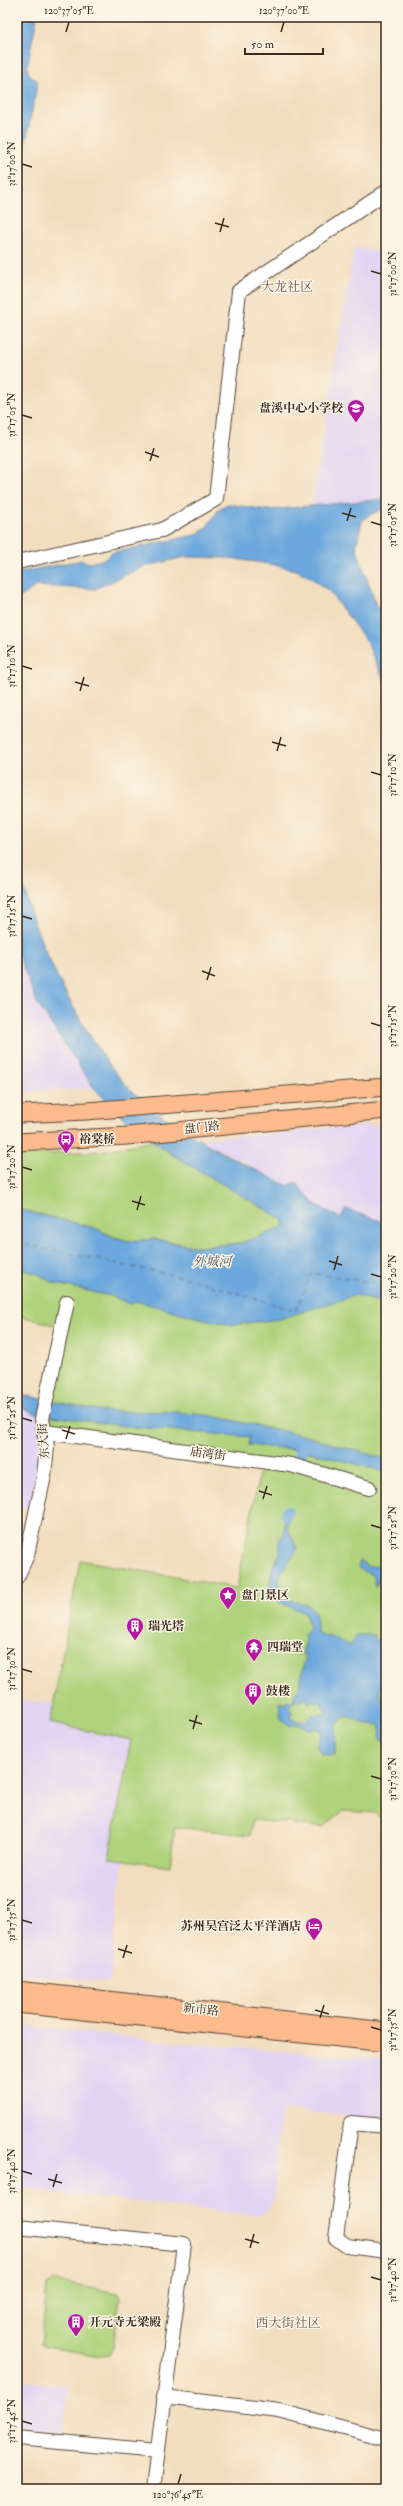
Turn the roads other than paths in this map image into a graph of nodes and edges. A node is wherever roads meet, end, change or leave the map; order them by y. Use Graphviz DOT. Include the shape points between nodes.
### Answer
graph roads {
  1 [pos="386,192"];
  2 [pos="17,562"];
  3 [pos="386,1087"];
  4 [pos="386,1110"];
  5 [pos="17,1114"];
  6 [pos="17,1142"];
  7 [pos="67,1302"];
  8 [pos="44,1426"];
  9 [pos="369,1488"];
  10 [pos="17,1577"];
  11 [pos="17,1990"];
  12 [pos="17,2004"];
  13 [pos="386,2031"];
  14 [pos="386,2044"];
  15 [pos="386,2126"];
  16 [pos="17,2227"];
  17 [pos="386,2251"];
  18 [pos="164,2397"];
  19 [pos="17,2438"];
  20 [pos="386,2439"];
  21 [pos="157,2451"];
  22 [pos="152,2489"];
  1 -- 2 [label="street" via="239,291 216,499 162,530"];
  3 -- 5 [label="main road" via="86,1111"];
  4 -- 6 [label="main road, 盘门路" via="127,1136"];
  7 -- 8 [label="street, 东大街" via="46,1396"];
  8 -- 9 [label="street, 庙湾街" via="291,1465"];
  8 -- 10 [label="street, 东大街" via="47,1454 44,1476 27,1555"];
  11 -- 13 [label="main road, 新市路"];
  12 -- 14 [label="main road, 新市路"];
  15 -- 17 [label="street" via="351,2123 336,2238 347,2246"];
  16 -- 18 [label="street" via="184,2244"];
  18 -- 20 [label="street" via="279,2411"];
  18 -- 21 [label="street"];
  19 -- 21 [label="street"];
  21 -- 22 [label="street"];
}
